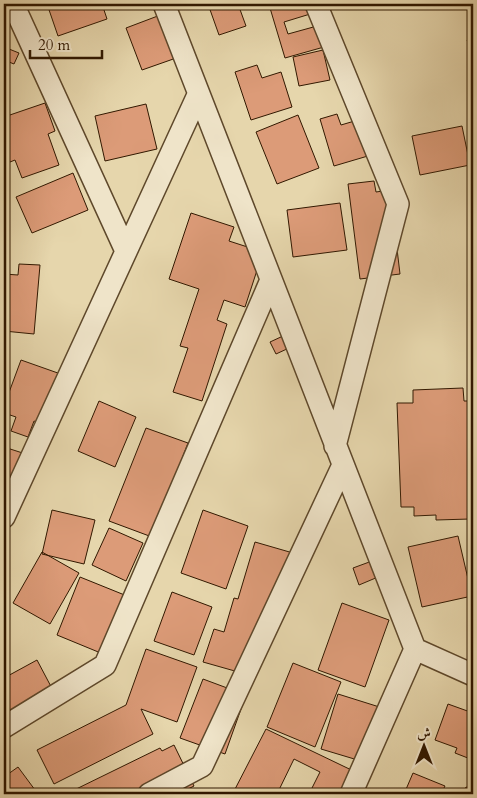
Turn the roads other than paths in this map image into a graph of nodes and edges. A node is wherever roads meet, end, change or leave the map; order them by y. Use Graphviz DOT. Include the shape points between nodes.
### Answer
graph roads {
  1 [pos="13,4"];
  2 [pos="164,4"];
  3 [pos="316,4"];
  4 [pos="198,95"];
  5 [pos="126,249"];
  6 [pos="270,280"];
  7 [pos="336,446"];
  8 [pos="343,465"];
  9 [pos="4,517"];
  10 [pos="415,649"];
  11 [pos="473,675"];
  12 [pos="4,727"];
  13 [pos="149,794"];
  14 [pos="351,794"];
  1 -- 5 [label="street"];
  2 -- 4 [label="street"];
  3 -- 7 [label="street" via="398,204"];
  4 -- 5 [label="street"];
  4 -- 6 [label="street"];
  5 -- 9 [label="street"];
  6 -- 7 [label="street"];
  6 -- 12 [label="street" via="105,665"];
  7 -- 8 [label="street"];
  8 -- 10 [label="street"];
  8 -- 13 [label="street" via="202,766"];
  10 -- 11 [label="street"];
  10 -- 14 [label="street"];
}
